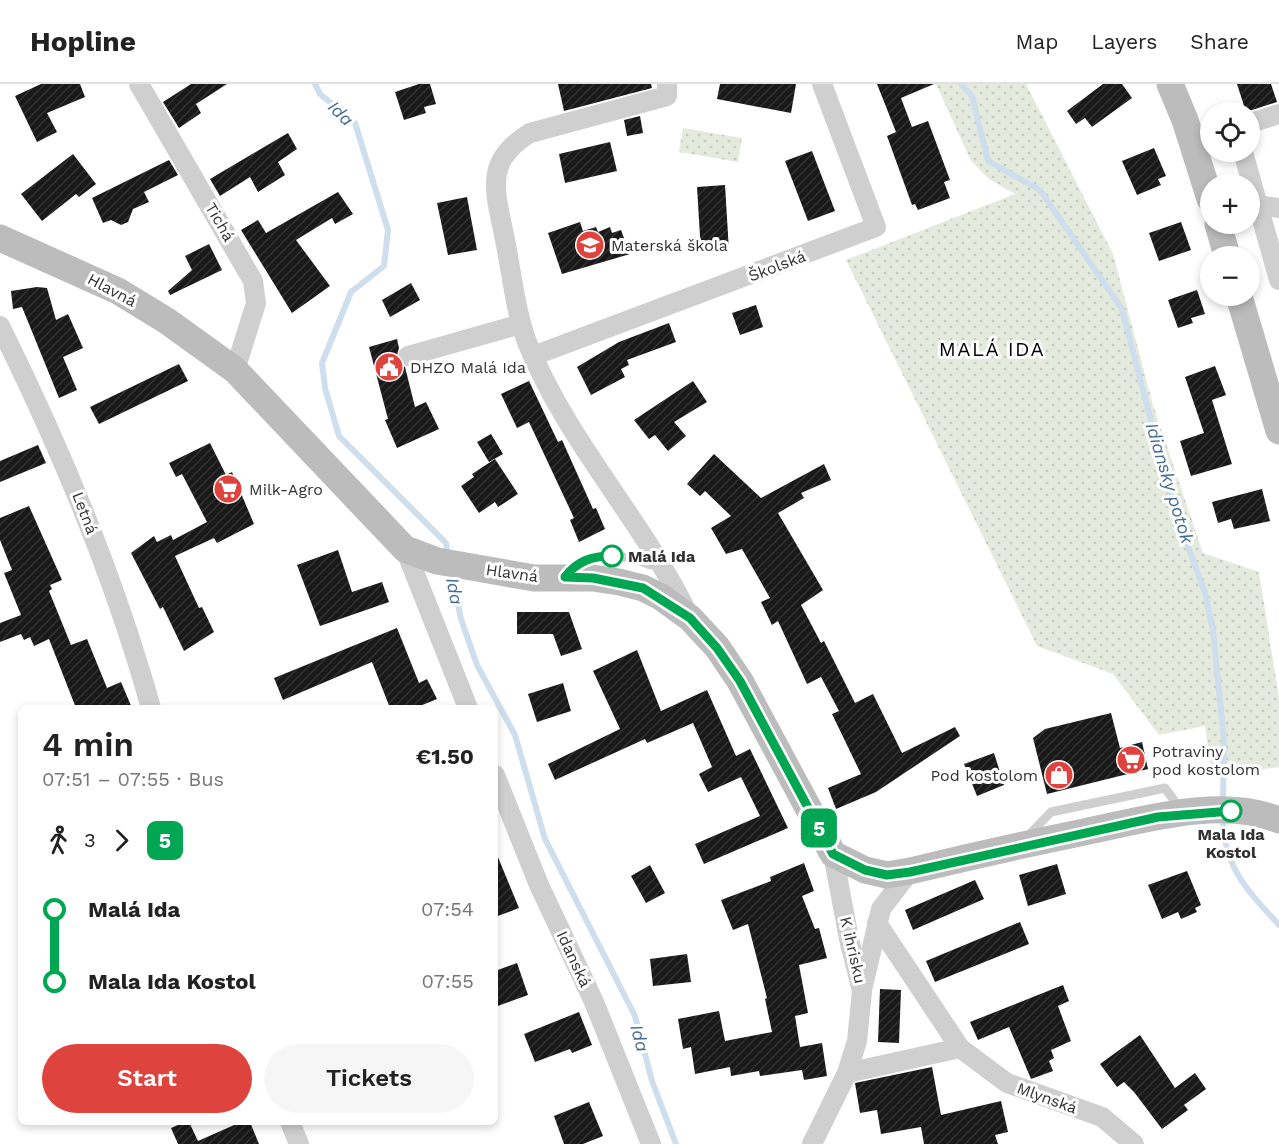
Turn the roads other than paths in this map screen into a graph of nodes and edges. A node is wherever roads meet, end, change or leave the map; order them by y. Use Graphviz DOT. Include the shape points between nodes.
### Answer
graph roads {
  1 [pos="139,84"];
  2 [pos="667,84"];
  3 [pos="822,84"];
  4 [pos="1170,84"];
  5 [pos="1279,114"];
  6 [pos="1260,120"];
  7 [pos="1202,174"];
  8 [pos="1260,205"];
  9 [pos="1279,208"];
  10 [pos="1260,224"];
  11 [pos="0,238"];
  12 [pos="1279,280"];
  13 [pos="1242,306"];
  14 [pos="521,324"];
  15 [pos="0,326"];
  16 [pos="408,356"];
  17 [pos="533,356"];
  18 [pos="235,369"];
  19 [pos="1279,431"];
  20 [pos="405,549"];
  21 [pos="649,569"];
  22 [pos="150,705"];
  23 [pos="467,705"];
  24 [pos="498,782"];
  25 [pos="1277,818"];
  26 [pos="833,854"];
  27 [pos="910,872"];
  28 [pos="877,923"];
  29 [pos="862,991"];
  30 [pos="960,1048"];
  31 [pos="847,1073"];
  32 [pos="291,1125"];
  33 [pos="299,1144"];
  34 [pos="651,1144"];
  35 [pos="812,1144"];
  36 [pos="1134,1144"];
  1 -- 18 [label="street, Tichá" via="253,280 256,303"];
  2 -- 14 [label="street" via="667,96 530,133 514,143 504,157 495,177 496,191"];
  3 -- 17 [label="street, Školská" via="876,228"];
  4 -- 7 [label="main road"];
  5 -- 6 [label="street"];
  8 -- 9 [label="street"];
  10 -- 12 [label="street"];
  11 -- 18 [label="main road, Hlavná" via="118,291"];
  13 -- 19 [label="main road"];
  14 -- 16 [label="street"];
  14 -- 17 [label="street"];
  15 -- 22 [label="street, Letná" via="48,424 89,522"];
  17 -- 21 [label="street"];
  18 -- 20 [label="main road, Hlavná"];
  20 -- 21 [label="main road, Hlavná" via="437,561 534,578 593,578"];
  20 -- 23 [label="street"];
  21 -- 26 [label="main road, Hlavná" via="740,681"];
  24 -- 34 [label="street, Idanská"];
  25 -- 27 [label="main road" via="1239,811 1194,813 1020,846"];
  26 -- 27 [label="main road" via="887,875"];
  26 -- 29 [label="street, K ihrisku"];
  27 -- 28 [label="street" via="881,909"];
  28 -- 29 [label="street"];
  28 -- 30 [label="street, Mlynská"];
  29 -- 31 [label="street, K ihrisku" via="858,1041"];
  30 -- 31 [label="street"];
  30 -- 36 [label="street, Mlynská" via="1007,1083 1102,1118"];
  31 -- 35 [label="street, K ihrisku"];
  32 -- 33 [label="street"];
}
